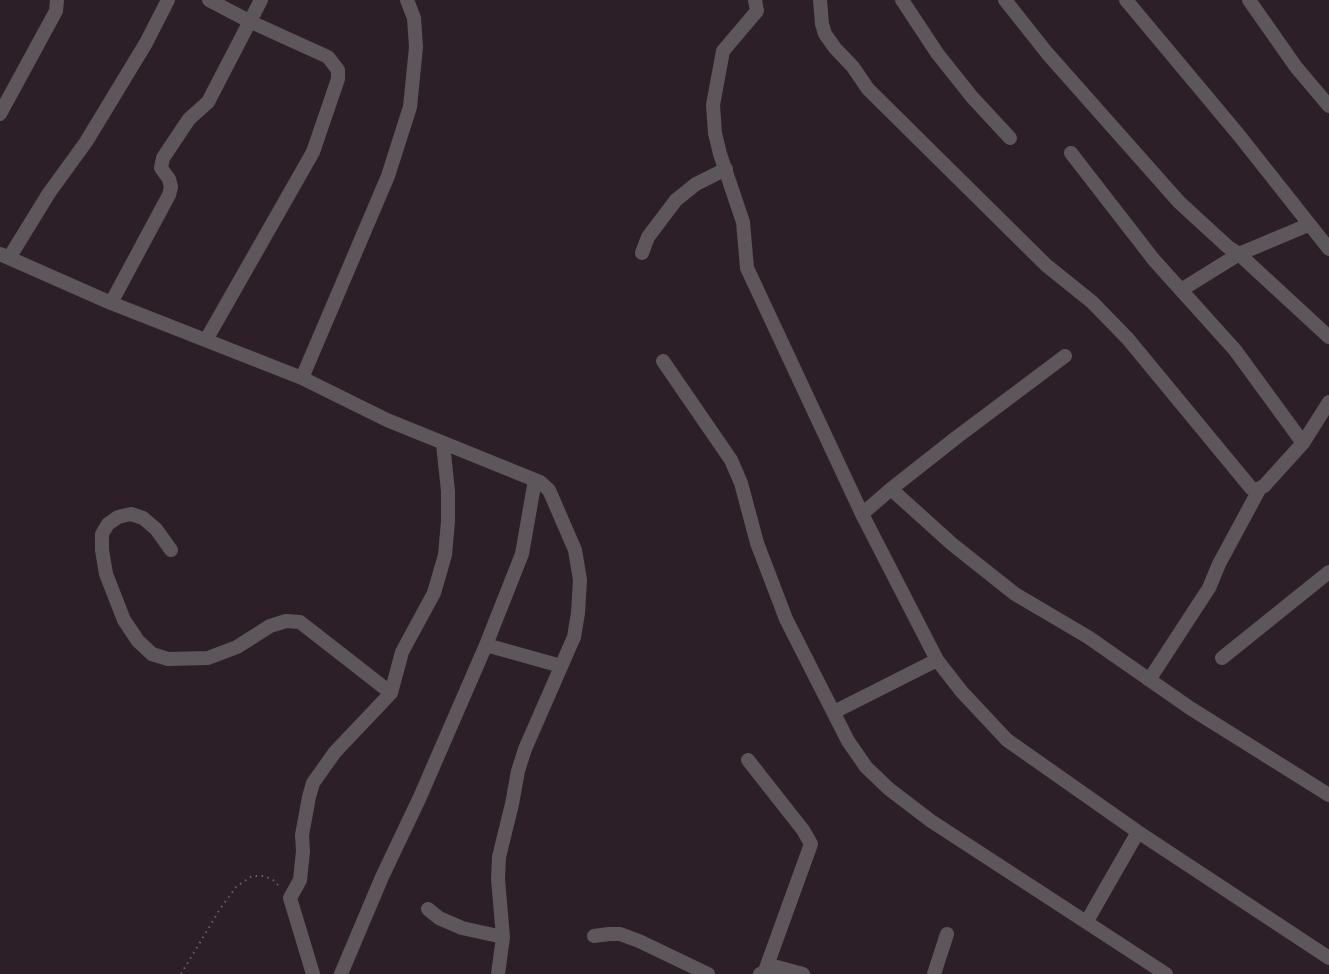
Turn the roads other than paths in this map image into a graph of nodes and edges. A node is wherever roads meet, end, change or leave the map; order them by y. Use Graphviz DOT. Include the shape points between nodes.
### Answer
graph roads {
  1 [pos="57,0"];
  2 [pos="168,0"];
  3 [pos="209,0"];
  4 [pos="261,0"];
  5 [pos="407,0"];
  6 [pos="755,0"];
  7 [pos="820,0"];
  8 [pos="902,0"];
  9 [pos="1005,0"];
  10 [pos="1126,0"];
  11 [pos="1249,0"];
  12 [pos="250,22"];
  13 [pos="1329,106"];
  14 [pos="0,114"];
  15 [pos="1010,138"];
  16 [pos="1071,153"];
  17 [pos="726,170"];
  18 [pos="1308,225"];
  19 [pos="1329,249"];
  20 [pos="642,253"];
  21 [pos="1239,254"];
  22 [pos="4,256"];
  23 [pos="1181,290"];
  24 [pos="111,303"];
  25 [pos="1329,337"];
  26 [pos="206,340"];
  27 [pos="1065,356"];
  28 [pos="663,361"];
  29 [pos="302,378"];
  30 [pos="1329,402"];
  31 [pos="1303,443"];
  32 [pos="443,444"];
  33 [pos="535,480"];
  34 [pos="1260,488"];
  35 [pos="891,489"];
  36 [pos="862,514"];
  37 [pos="171,550"];
  38 [pos="1329,572"];
  39 [pos="486,645"];
  40 [pos="1222,658"];
  41 [pos="938,660"];
  42 [pos="561,666"];
  43 [pos="1149,680"];
  44 [pos="391,693"];
  45 [pos="834,712"];
  46 [pos="748,760"];
  47 [pos="1329,795"];
  48 [pos="1138,832"];
  49 [pos="428,909"];
  50 [pos="1087,921"];
  51 [pos="947,934"];
  52 [pos="594,936"];
  53 [pos="502,937"];
  54 [pos="1329,958"];
  55 [pos="763,972"];
  56 [pos="1163,973"];
  57 [pos="313,974"];
  58 [pos="341,974"];
  59 [pos="498,974"];
  60 [pos="708,974"];
  61 [pos="803,974"];
  62 [pos="934,974"];
  1 -- 14 [label="street" via="56,11"];
  2 -- 22 [label="street" via="147,43 86,142"];
  3 -- 12 [label="street"];
  4 -- 12 [label="street"];
  5 -- 29 [label="street" via="414,18 417,47 410,107 388,176"];
  6 -- 17 [label="street" via="757,11 723,51 713,105 715,133"];
  7 -- 34 [label="street" via="825,34 868,89 1046,265 1092,302 1128,339 1251,488"];
  8 -- 15 [label="street" via="937,53"];
  9 -- 21 [label="street" via="1179,202"];
  10 -- 18 [label="street"];
  11 -- 13 [label="street"];
  12 -- 24 [label="street" via="208,102 189,119 163,158 161,168 169,179 169,195"];
  12 -- 26 [label="street" via="328,57 338,70 338,79 313,152"];
  16 -- 23 [label="street"];
  17 -- 20 [label="street" via="696,184 676,200 648,237"];
  17 -- 36 [label="street" via="743,222 747,268"];
  18 -- 19 [label="street"];
  18 -- 21 [label="street"];
  21 -- 23 [label="street"];
  21 -- 25 [label="street"];
  22 -- 24 [label="street"];
  23 -- 31 [label="street" via="1235,350"];
  24 -- 26 [label="street"];
  26 -- 29 [label="street"];
  27 -- 35 [label="street"];
  28 -- 45 [label="street" via="731,460 786,619"];
  29 -- 32 [label="street"];
  30 -- 31 [label="street"];
  31 -- 34 [label="street"];
  32 -- 33 [label="street"];
  32 -- 44 [label="street" via="448,491 445,555 435,593 402,652"];
  33 -- 39 [label="street" via="522,554"];
  33 -- 42 [label="street" via="545,485 554,500 575,550 580,580 574,638"];
  34 -- 43 [label="street" via="1209,588"];
  35 -- 36 [label="street"];
  35 -- 43 [label="street" via="1015,594 1088,637"];
  36 -- 41 [label="street"];
  37 -- 44 [label="street" via="156,529 131,514 118,517 102,534 106,574 124,620 152,654 168,659 208,658 270,626 300,622"];
  38 -- 40 [label="street"];
  39 -- 42 [label="street"];
  39 -- 58 [label="street"];
  41 -- 45 [label="street"];
  41 -- 48 [label="street" via="1007,740"];
  42 -- 53 [label="street" via="525,749 499,857"];
  43 -- 47 [label="street"];
  44 -- 57 [label="street" via="335,752 313,783 304,814 300,880 290,898"];
  45 -- 50 [label="street" via="866,767 888,789"];
  46 -- 55 [label="street" via="811,844"];
  48 -- 50 [label="street"];
  48 -- 54 [label="street"];
  49 -- 53 [label="street" via="462,928"];
  50 -- 56 [label="street"];
  51 -- 62 [label="street"];
  52 -- 60 [label="street" via="620,934 639,940"];
  53 -- 59 [label="street"];
  55 -- 61 [label="street" via="777,968"];
}
